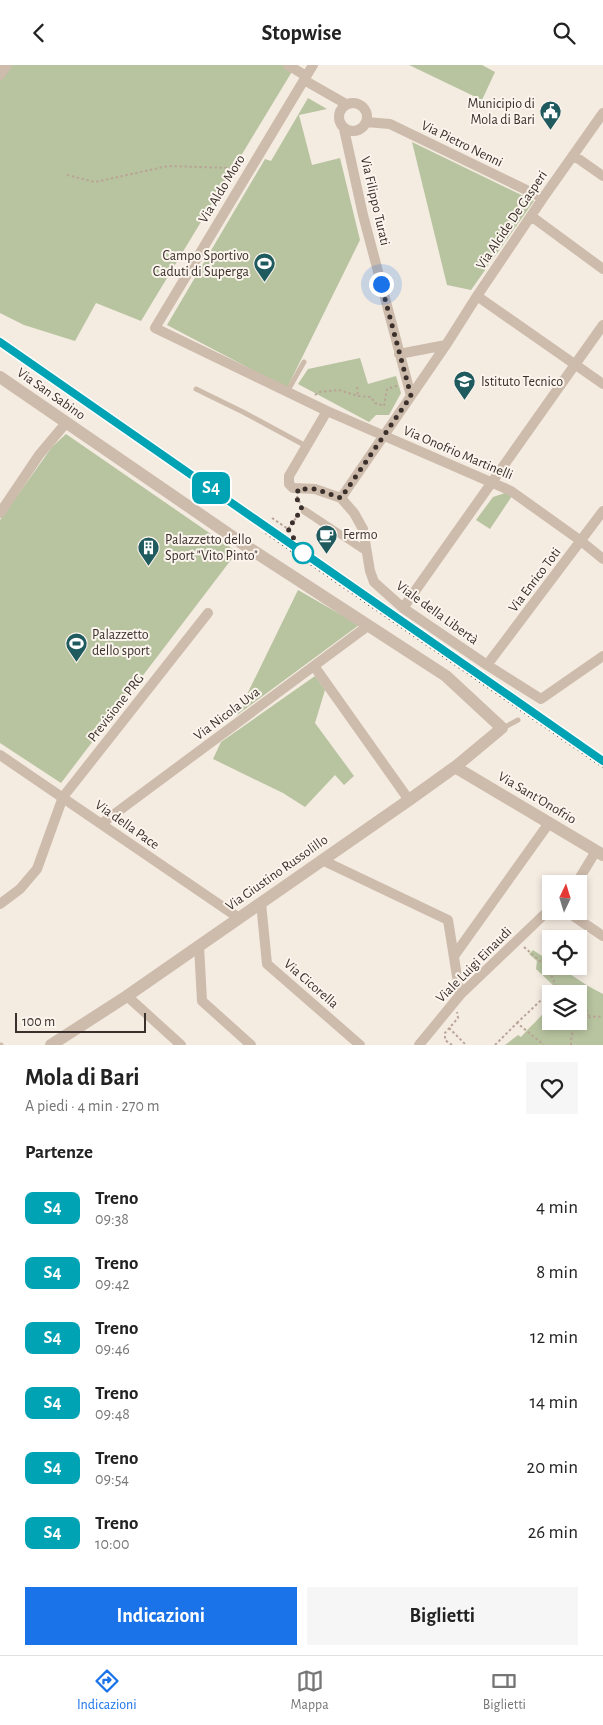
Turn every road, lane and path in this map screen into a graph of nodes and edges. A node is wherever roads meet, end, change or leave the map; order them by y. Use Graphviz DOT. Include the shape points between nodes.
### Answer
graph roads {
  1 [pos="7,65"];
  2 [pos="288,65"];
  3 [pos="313,65"];
  4 [pos="0,75"];
  5 [pos="304,80"];
  6 [pos="344,105"];
  7 [pos="603,113"];
  8 [pos="366,122"];
  9 [pos="344,129"];
  10 [pos="574,155"];
  11 [pos="67,175"];
  12 [pos="247,175"];
  13 [pos="603,176"];
  14 [pos="543,198"];
  15 [pos="531,216"];
  16 [pos="603,269"];
  17 [pos="477,296"];
  18 [pos="603,325"];
  19 [pos="155,328"];
  20 [pos="446,345"];
  21 [pos="399,353"];
  22 [pos="304,363"];
  23 [pos="575,364"];
  24 [pos="0,377"];
  25 [pos="407,383"];
  26 [pos="603,384"];
  27 [pos="358,387"];
  28 [pos="196,389"];
  29 [pos="287,392"];
  30 [pos="358,396"];
  31 [pos="411,396"];
  32 [pos="309,402"];
  33 [pos="327,411"];
  34 [pos="66,423"];
  35 [pos="385,436"];
  36 [pos="307,446"];
  37 [pos="492,483"];
  38 [pos="298,489"];
  39 [pos="341,498"];
  40 [pos="305,511"];
  41 [pos="603,511"];
  42 [pos="0,513"];
  43 [pos="272,518"];
  44 [pos="581,541"];
  45 [pos="367,552"];
  46 [pos="603,559"];
  47 [pos="402,608"];
  48 [pos="208,613"];
  49 [pos="369,625"];
  50 [pos="603,656"];
  51 [pos="487,665"];
  52 [pos="314,666"];
  53 [pos="518,720"];
  54 [pos="502,728"];
  55 [pos="0,755"];
  56 [pos="455,767"];
  57 [pos="63,797"];
  58 [pos="409,800"];
  59 [pos="549,823"];
  60 [pos="102,824"];
  61 [pos="600,853"];
  62 [pos="322,860"];
  63 [pos="583,875"];
  64 [pos="1,902"];
  65 [pos="261,903"];
  66 [pos="542,916"];
  67 [pos="238,918"];
  68 [pos="579,920"];
  69 [pos="603,936"];
  70 [pos="518,940"];
  71 [pos="199,946"];
  72 [pos="454,955"];
  73 [pos="556,985"];
  74 [pos="127,996"];
  75 [pos="457,999"];
  76 [pos="542,999"];
  77 [pos="587,1011"];
  78 [pos="589,1016"];
  79 [pos="603,1017"];
  80 [pos="517,1023"];
  81 [pos="449,1028"];
  82 [pos="50,1045"];
  83 [pos="181,1045"];
  84 [pos="251,1045"];
  85 [pos="360,1045"];
  86 [pos="419,1045"];
  87 [pos="452,1045"];
  88 [pos="466,1045"];
  89 [pos="495,1045"];
  90 [pos="544,1045"];
  91 [pos="571,1045"];
  1 -- 4 [label="street"];
  2 -- 5 [label="street"];
  3 -- 5 [label="street, Via Aldo Moro"];
  5 -- 6 [label="street"];
  5 -- 12 [label="street, Via Aldo Moro"];
  6 -- 8 [label="street" via="355,103 363,107"];
  6 -- 9 [label="street" via="338,115"];
  7 -- 10 [label="street, Via Alcide De Gasperi"];
  8 -- 9 [label="street" via="358,131"];
  8 -- 14 [label="street, Via Pietro Nenni" via="390,125"];
  9 -- 21 [label="street, Via Filippo Turati"];
  10 -- 13 [label="street"];
  10 -- 14 [label="street, Via Alcide De Gasperi"];
  11 -- 12 [label="path" via="95,182 168,166 230,169"];
  12 -- 19 [label="street, Via Aldo Moro"];
  14 -- 15 [label="street, Via Alcide De Gasperi"];
  15 -- 16 [label="street"];
  15 -- 17 [label="street, Via Alcide De Gasperi"];
  17 -- 20 [label="street, Via Alcide De Gasperi"];
  17 -- 23 [label="street"];
  18 -- 23 [label="street"];
  19 -- 29 [label="street, Via Onofrio Martinelli"];
  20 -- 21 [label="street"];
  20 -- 31 [label="street, Via Alcide De Gasperi"];
  21 -- 25 [label="street, Via Filippo Turati"];
  22 -- 29 [label="lane"];
  23 -- 26 [label="street"];
  23 -- 37 [label="street"];
  24 -- 34 [label="street, Via San Sabino"];
  25 -- 30 [label="path" via="387,389 384,406 370,397"];
  25 -- 31 [label="street, Via Filippo Turati"];
  27 -- 30 [label="path"];
  28 -- 36 [label="lane"];
  29 -- 32 [label="street, Via Onofrio Martinelli"];
  30 -- 32 [label="path" via="339,390 319,391"];
  31 -- 35 [label="street, Via Alcide De Gasperi"];
  32 -- 33 [label="street, Via Onofrio Martinelli"];
  33 -- 35 [label="street, Via Onofrio Martinelli"];
  33 -- 36 [label="street"];
  34 -- 42 [label="street" via="39,455"];
  34 -- 49 [label="street, Via San Sabino"];
  35 -- 37 [label="street, Via Onofrio Martinelli"];
  35 -- 39 [label="street, Via Alcide De Gasperi"];
  36 -- 38 [label="street" via="289,476 289,485"];
  37 -- 44 [label="street, Via Onofrio Martinelli" via="511,491"];
  37 -- 47 [label="street"];
  38 -- 39 [label="street" via="316,489"];
  38 -- 43 [label="path" via="297,499 302,509 288,529"];
  39 -- 45 [label="street, Viale della Libertà" via="363,529"];
  40 -- 45 [label="street"];
  41 -- 44 [label="street, Via Enrico Toti"];
  44 -- 46 [label="street, Via Onofrio Martinelli"];
  44 -- 51 [label="street, Via Enrico Toti"];
  45 -- 47 [label="street, Viale della Libertà" via="374,582"];
  47 -- 51 [label="street, Viale della Libertà"];
  48 -- 57 [label="street, Previsione PRG"];
  49 -- 52 [label="street, Via Nicola Uva"];
  49 -- 54 [label="street, Via San Sabino" via="446,676"];
  50 -- 51 [label="street, Viale della Libertà" via="541,699"];
  52 -- 58 [label="street"];
  52 -- 60 [label="street, Via Nicola Uva"];
  53 -- 54 [label="lane, Via Giustino Russolillo"];
  54 -- 56 [label="street, Via Giustino Russolillo"];
  55 -- 57 [label="street, Via della Pace"];
  56 -- 58 [label="street, Via Giustino Russolillo"];
  56 -- 59 [label="street, Via Sant'Onofrio"];
  57 -- 60 [label="street, Via della Pace"];
  57 -- 64 [label="street, Previsione PRG" via="37,869 20,889"];
  58 -- 62 [label="street, Via Giustino Russolillo"];
  59 -- 61 [label="street, Via Sant'Onofrio"];
  59 -- 72 [label="street"];
  60 -- 67 [label="street, Via della Pace"];
  61 -- 63 [label="street"];
  62 -- 65 [label="street, Via Giustino Russolillo"];
  62 -- 72 [label="street" via="448,920"];
  65 -- 67 [label="street, Via Giustino Russolillo"];
  65 -- 85 [label="street, Via Cicorella" via="267,964"];
  66 -- 70 [label="street, Viale Luigi Einaudi"];
  67 -- 71 [label="street, Via Giustino Russolillo"];
  68 -- 69 [label="street"];
  70 -- 73 [label="path" via="548,969"];
  70 -- 75 [label="street, Viale Luigi Einaudi"];
  71 -- 74 [label="street, Via Giustino Russolillo"];
  71 -- 84 [label="street" via="202,1001"];
  72 -- 75 [label="street"];
  74 -- 82 [label="street, Via Giustino Russolillo"];
  74 -- 83 [label="street"];
  75 -- 81 [label="path" via="458,1018"];
  75 -- 86 [label="street, Viale Luigi Einaudi"];
  76 -- 80 [label="path"];
  77 -- 78 [label="path"];
  78 -- 79 [label="path"];
  78 -- 91 [label="path" via="573,1029"];
  80 -- 89 [label="path"];
  80 -- 90 [label="path"];
  81 -- 87 [label="path" via="444,1037"];
  81 -- 88 [label="path"];
}
